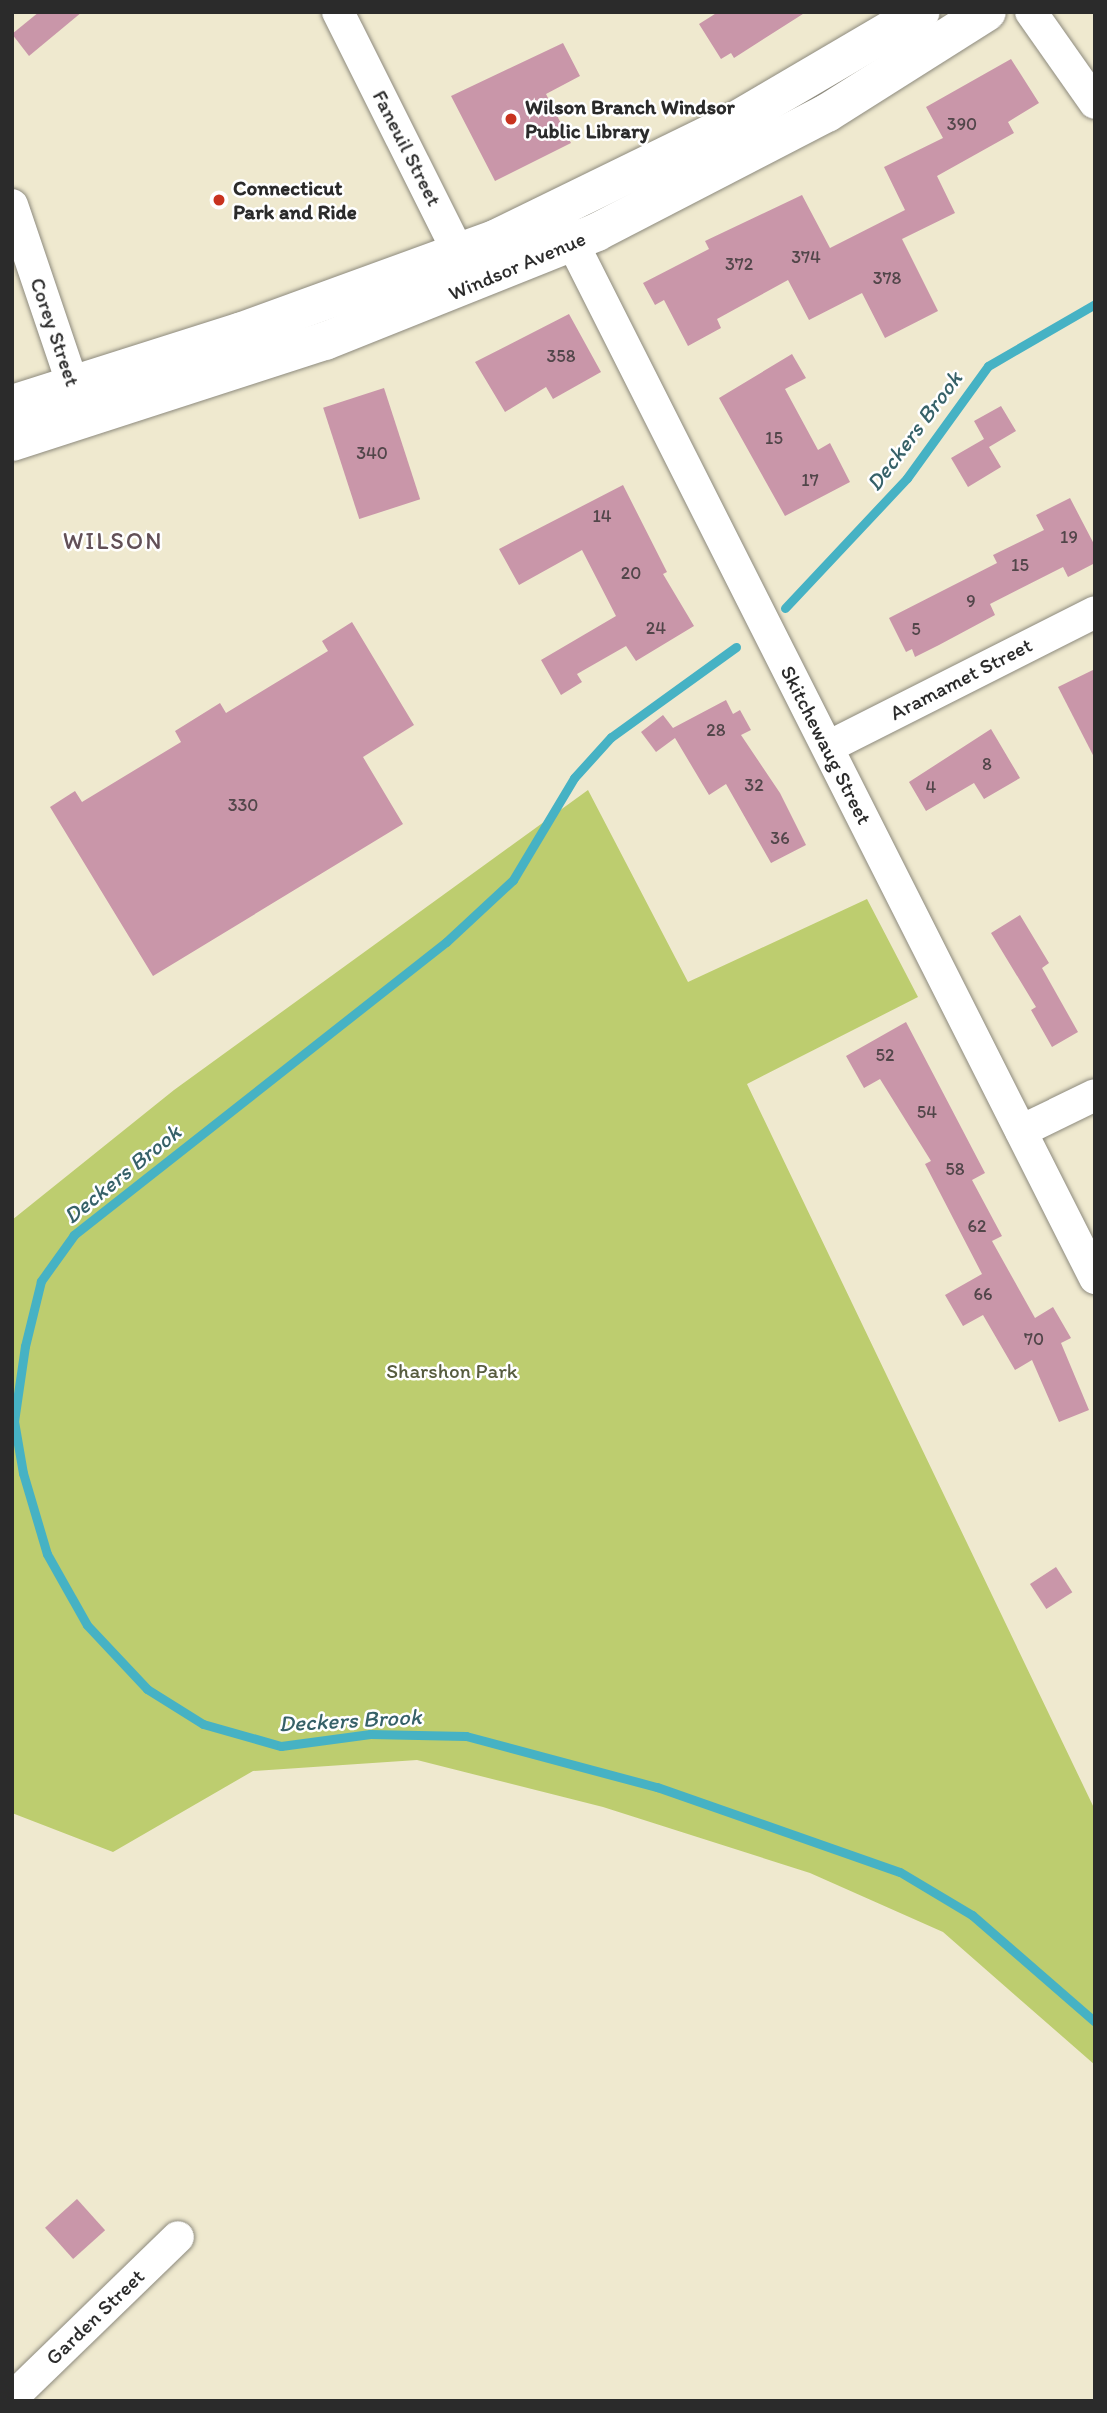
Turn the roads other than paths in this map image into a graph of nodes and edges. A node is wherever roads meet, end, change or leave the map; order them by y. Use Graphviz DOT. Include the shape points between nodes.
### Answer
graph roads {
  1 [pos="338,12"];
  2 [pos="921,12"];
  3 [pos="988,12"];
  4 [pos="1031,12"];
  5 [pos="1095,103"];
  6 [pos="12,205"];
  7 [pos="564,227"];
  8 [pos="467,269"];
  9 [pos="79,403"];
  10 [pos="12,404"];
  11 [pos="12,442"];
  12 [pos="1095,612"];
  13 [pos="828,747"];
  14 [pos="1095,1095"];
  15 [pos="1021,1132"];
  16 [pos="1095,1278"];
  17 [pos="178,2237"];
  18 [pos="12,2398"];
  1 -- 8 [label="street, Faneuil Street"];
  2 -- 7 [label="main road, Windsor Avenue"];
  3 -- 7 [label="main road, Windsor Avenue" via="754,154"];
  4 -- 5 [label="street"];
  6 -- 9 [label="street, Corey Street"];
  7 -- 8 [label="main road, Windsor Avenue"];
  7 -- 13 [label="street, Skitchewaug Street"];
  8 -- 9 [label="main road, Windsor Avenue"];
  9 -- 10 [label="main road, Windsor Avenue"];
  9 -- 11 [label="main road, Windsor Avenue"];
  12 -- 13 [label="street, Aramamet Street"];
  13 -- 15 [label="street, Skitchewaug Street"];
  14 -- 15 [label="street"];
  15 -- 16 [label="street, Skitchewaug Street"];
  17 -- 18 [label="street, Garden Street"];
}
